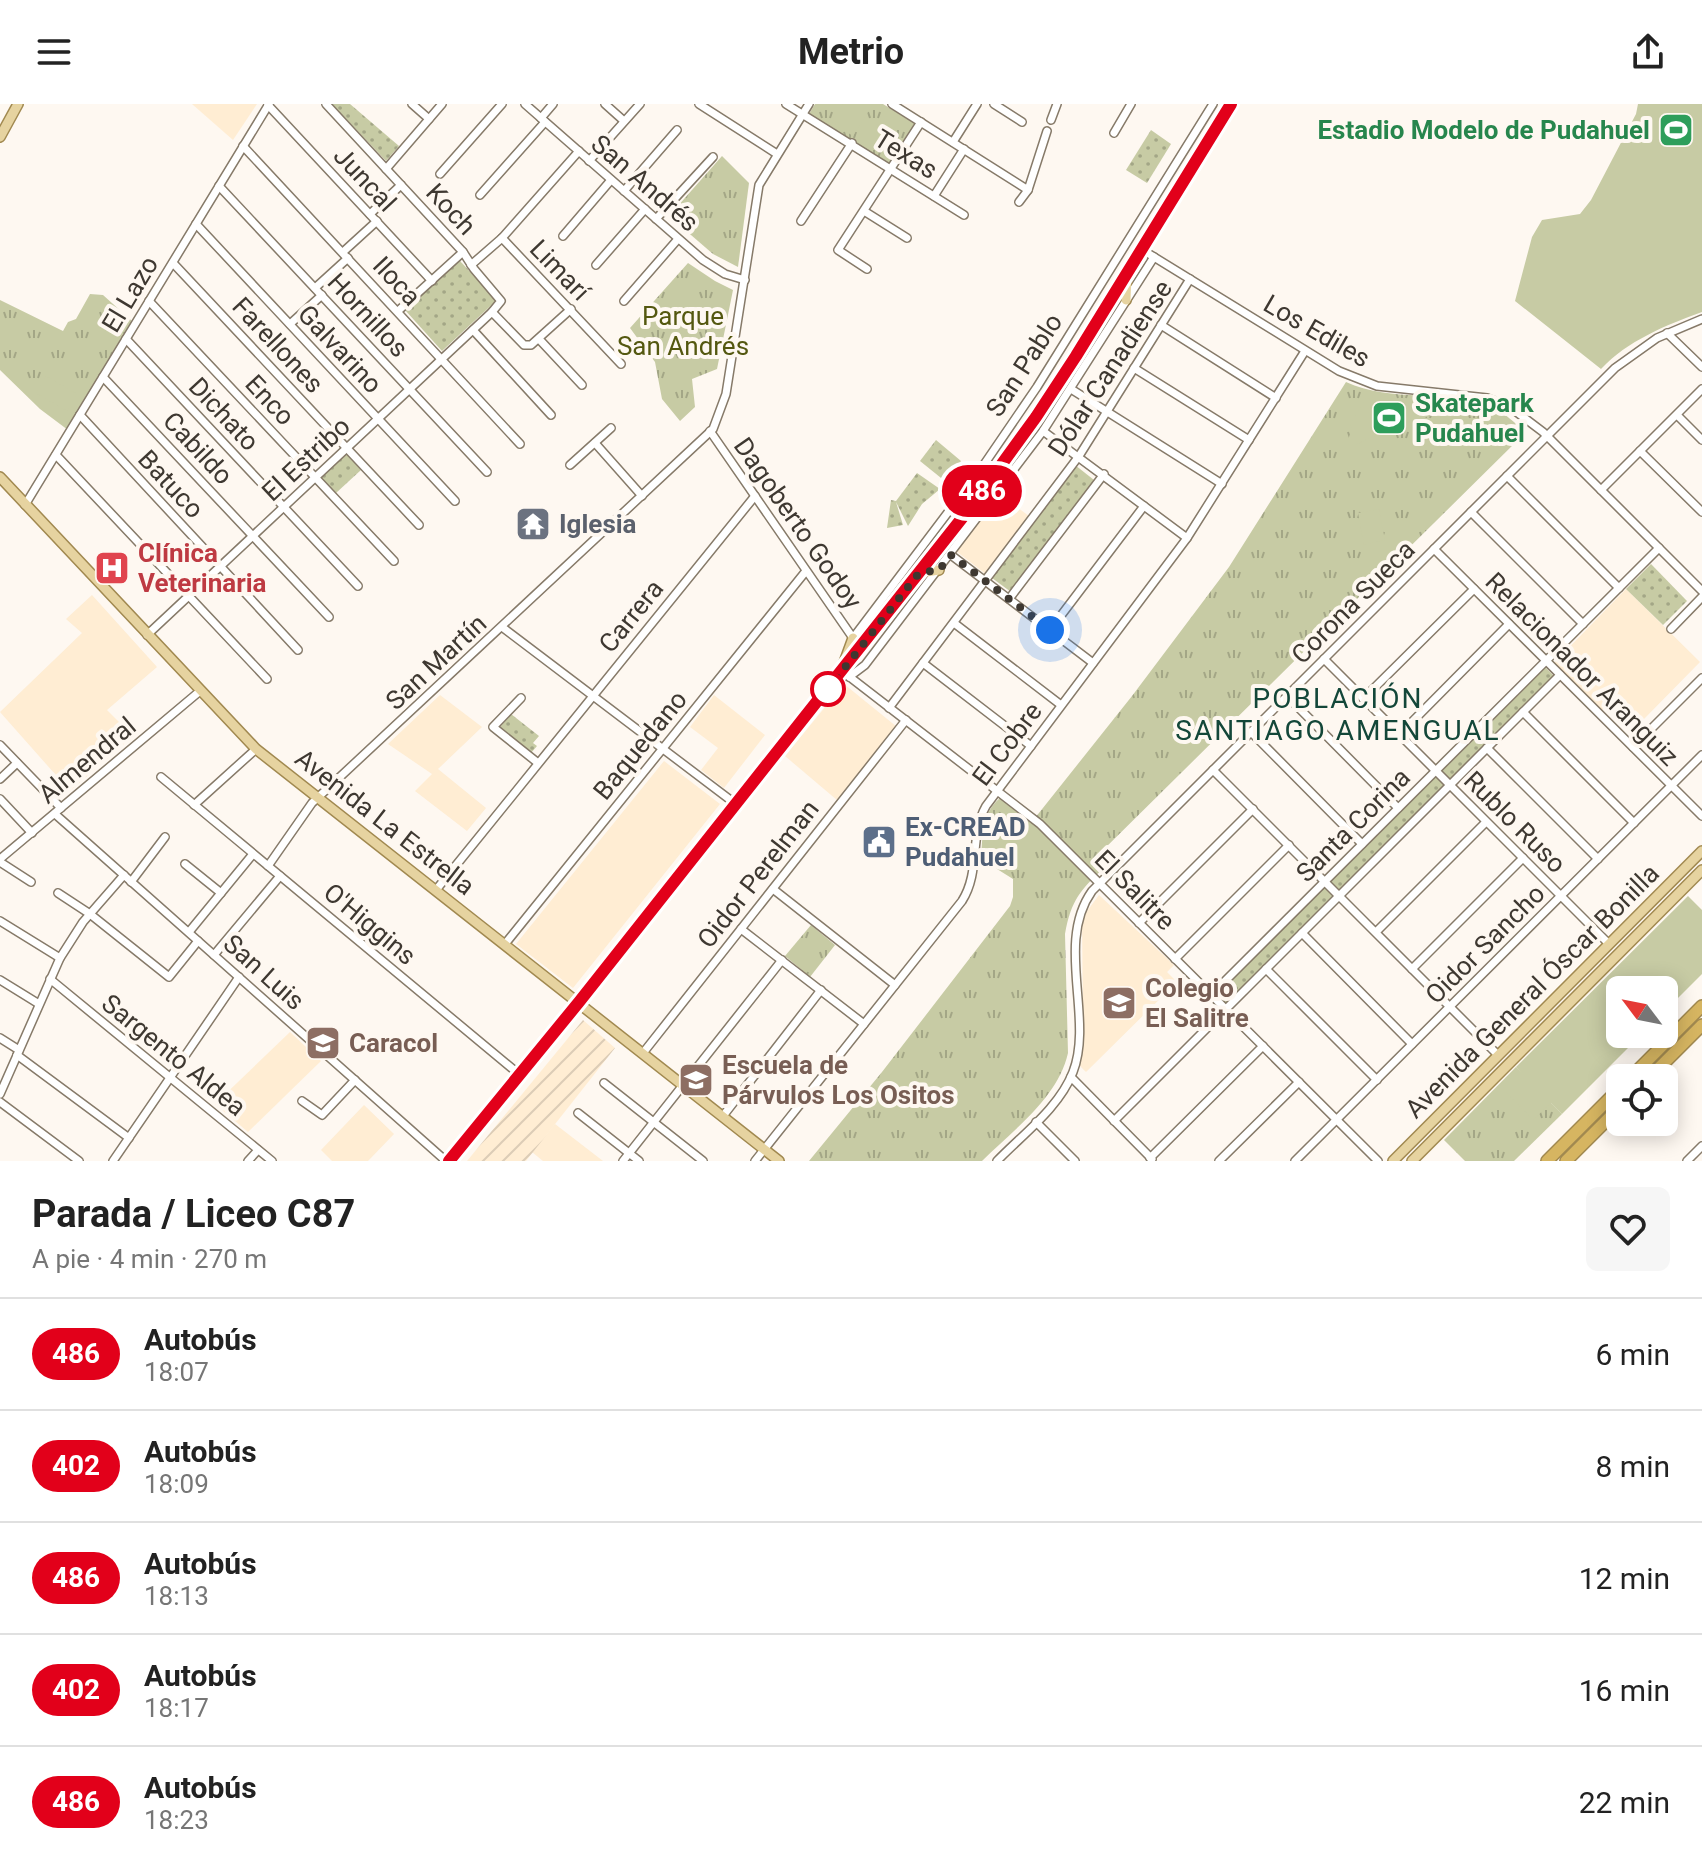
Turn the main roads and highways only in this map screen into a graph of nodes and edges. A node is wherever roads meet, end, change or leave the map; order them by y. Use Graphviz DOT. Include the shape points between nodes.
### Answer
graph roads {
  1 [pos="18,104"];
  2 [pos="1231,104"];
  3 [pos="0,137"];
  4 [pos="1127,272"];
  5 [pos="1126,300"];
  6 [pos="1001,465"];
  7 [pos="0,477"];
  8 [pos="1005,482"];
  9 [pos="939,570"];
  10 [pos="919,573"];
  11 [pos="853,638"];
  12 [pos="845,674"];
  13 [pos="1702,851"];
  14 [pos="1702,870"];
  15 [pos="579,1002"];
  16 [pos="1702,1006"];
  17 [pos="1702,1025"];
  18 [pos="1644,1064"];
  19 [pos="1663,1064"];
  20 [pos="1606,1102"];
  21 [pos="1606,1121"];
  22 [pos="448,1161"];
  23 [pos="779,1161"];
  24 [pos="1393,1161"];
  25 [pos="1412,1161"];
  26 [pos="1547,1161"];
  27 [pos="1566,1161"];
  1 -- 3 [label="main road"];
  2 -- 4 [label="main road, San Pablo"];
  4 -- 5 [label="main road"];
  4 -- 6 [label="main road, San Pablo"];
  6 -- 8 [label="main road"];
  6 -- 10 [label="main road, San Pablo"];
  7 -- 15 [label="main road, Avenida La Estrella" via="256,749"];
  9 -- 10 [label="main road"];
  10 -- 12 [label="main road, San Pablo"];
  11 -- 12 [label="main road" via="845,654"];
  12 -- 15 [label="main road, San Pablo"];
  13 -- 24 [label="main road, Avenida General Óscar Bonilla"];
  14 -- 25 [label="main road, Avenida General Óscar Bonilla"];
  15 -- 22 [label="main road, San Pablo"];
  15 -- 23 [label="main road, Avenida La Estrella"];
  16 -- 18 [label="highway"];
  17 -- 19 [label="highway"];
  20 -- 26 [label="highway"];
  21 -- 27 [label="highway"];
}
